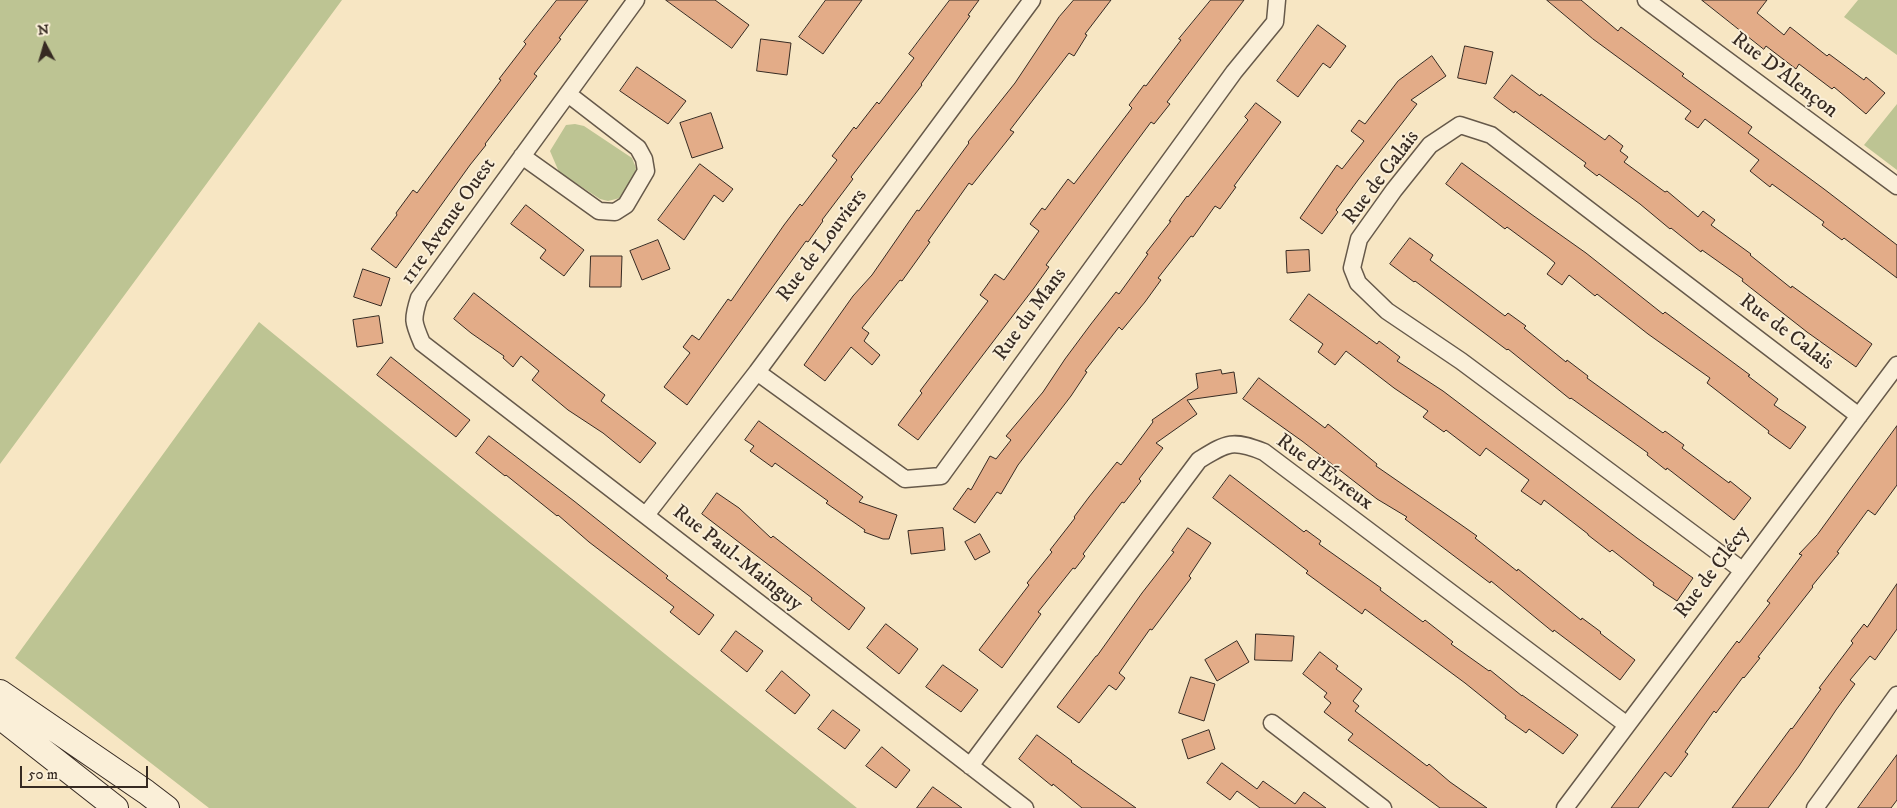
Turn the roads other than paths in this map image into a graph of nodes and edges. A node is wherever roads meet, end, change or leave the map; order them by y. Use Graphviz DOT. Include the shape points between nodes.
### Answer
graph roads {
  1 [pos="636,0"];
  2 [pos="1032,0"];
  3 [pos="1277,0"];
  4 [pos="1646,0"];
  5 [pos="568,94"];
  6 [pos="522,156"];
  7 [pos="1897,186"];
  8 [pos="422,343"];
  9 [pos="1897,365"];
  10 [pos="757,372"];
  11 [pos="1859,416"];
  12 [pos="646,515"];
  13 [pos="1742,570"];
  14 [pos="0,692"];
  15 [pos="1897,695"];
  16 [pos="0,717"];
  17 [pos="1272,723"];
  18 [pos="1627,726"];
  19 [pos="970,766"];
  20 [pos="116,808"];
  21 [pos="167,808"];
  22 [pos="1025,808"];
  23 [pos="1383,808"];
  24 [pos="1565,808"];
  25 [pos="1815,808"];
  1 -- 5 [label="street, 111e Avenue Ouest"];
  2 -- 10 [label="street, Rue de Louviers"];
  3 -- 10 [label="street, Rue du Mans" via="1275,22 1234,72 941,476 905,479"];
  4 -- 7 [label="street, Rue D'Alençon"];
  5 -- 6 [label="street, 111e Avenue Ouest"];
  5 -- 6 [label="street, 111e Avenue Ouest" via="638,148 644,159 646,171 626,205 615,212 599,211"];
  6 -- 8 [label="street, 111e Avenue Ouest" via="419,298 413,316"];
  8 -- 12 [label="street, Rue Paul-Mainguy"];
  9 -- 11 [label="street, Rue de Clécy"];
  10 -- 12 [label="street, Rue de Louviers"];
  11 -- 13 [label="street, Rue de Clécy"];
  11 -- 13 [label="street, Rue de Calais" via="1491,135 1460,125 1430,144 1394,190 1360,239 1352,268 1358,283 1386,311 1461,361"];
  12 -- 19 [label="street, Rue Paul-Mainguy"];
  13 -- 18 [label="street, Rue de Clécy"];
  14 -- 21 [label="street"];
  15 -- 25 [label="street"];
  16 -- 20 [label="street"];
  17 -- 23 [label="street"];
  18 -- 19 [label="street, Rue d'Évreux" via="1264,452 1245,445 1226,444 1199,460"];
  18 -- 24 [label="street, Rue de Clécy"];
  19 -- 22 [label="street, Rue Paul-Mainguy"];
}
